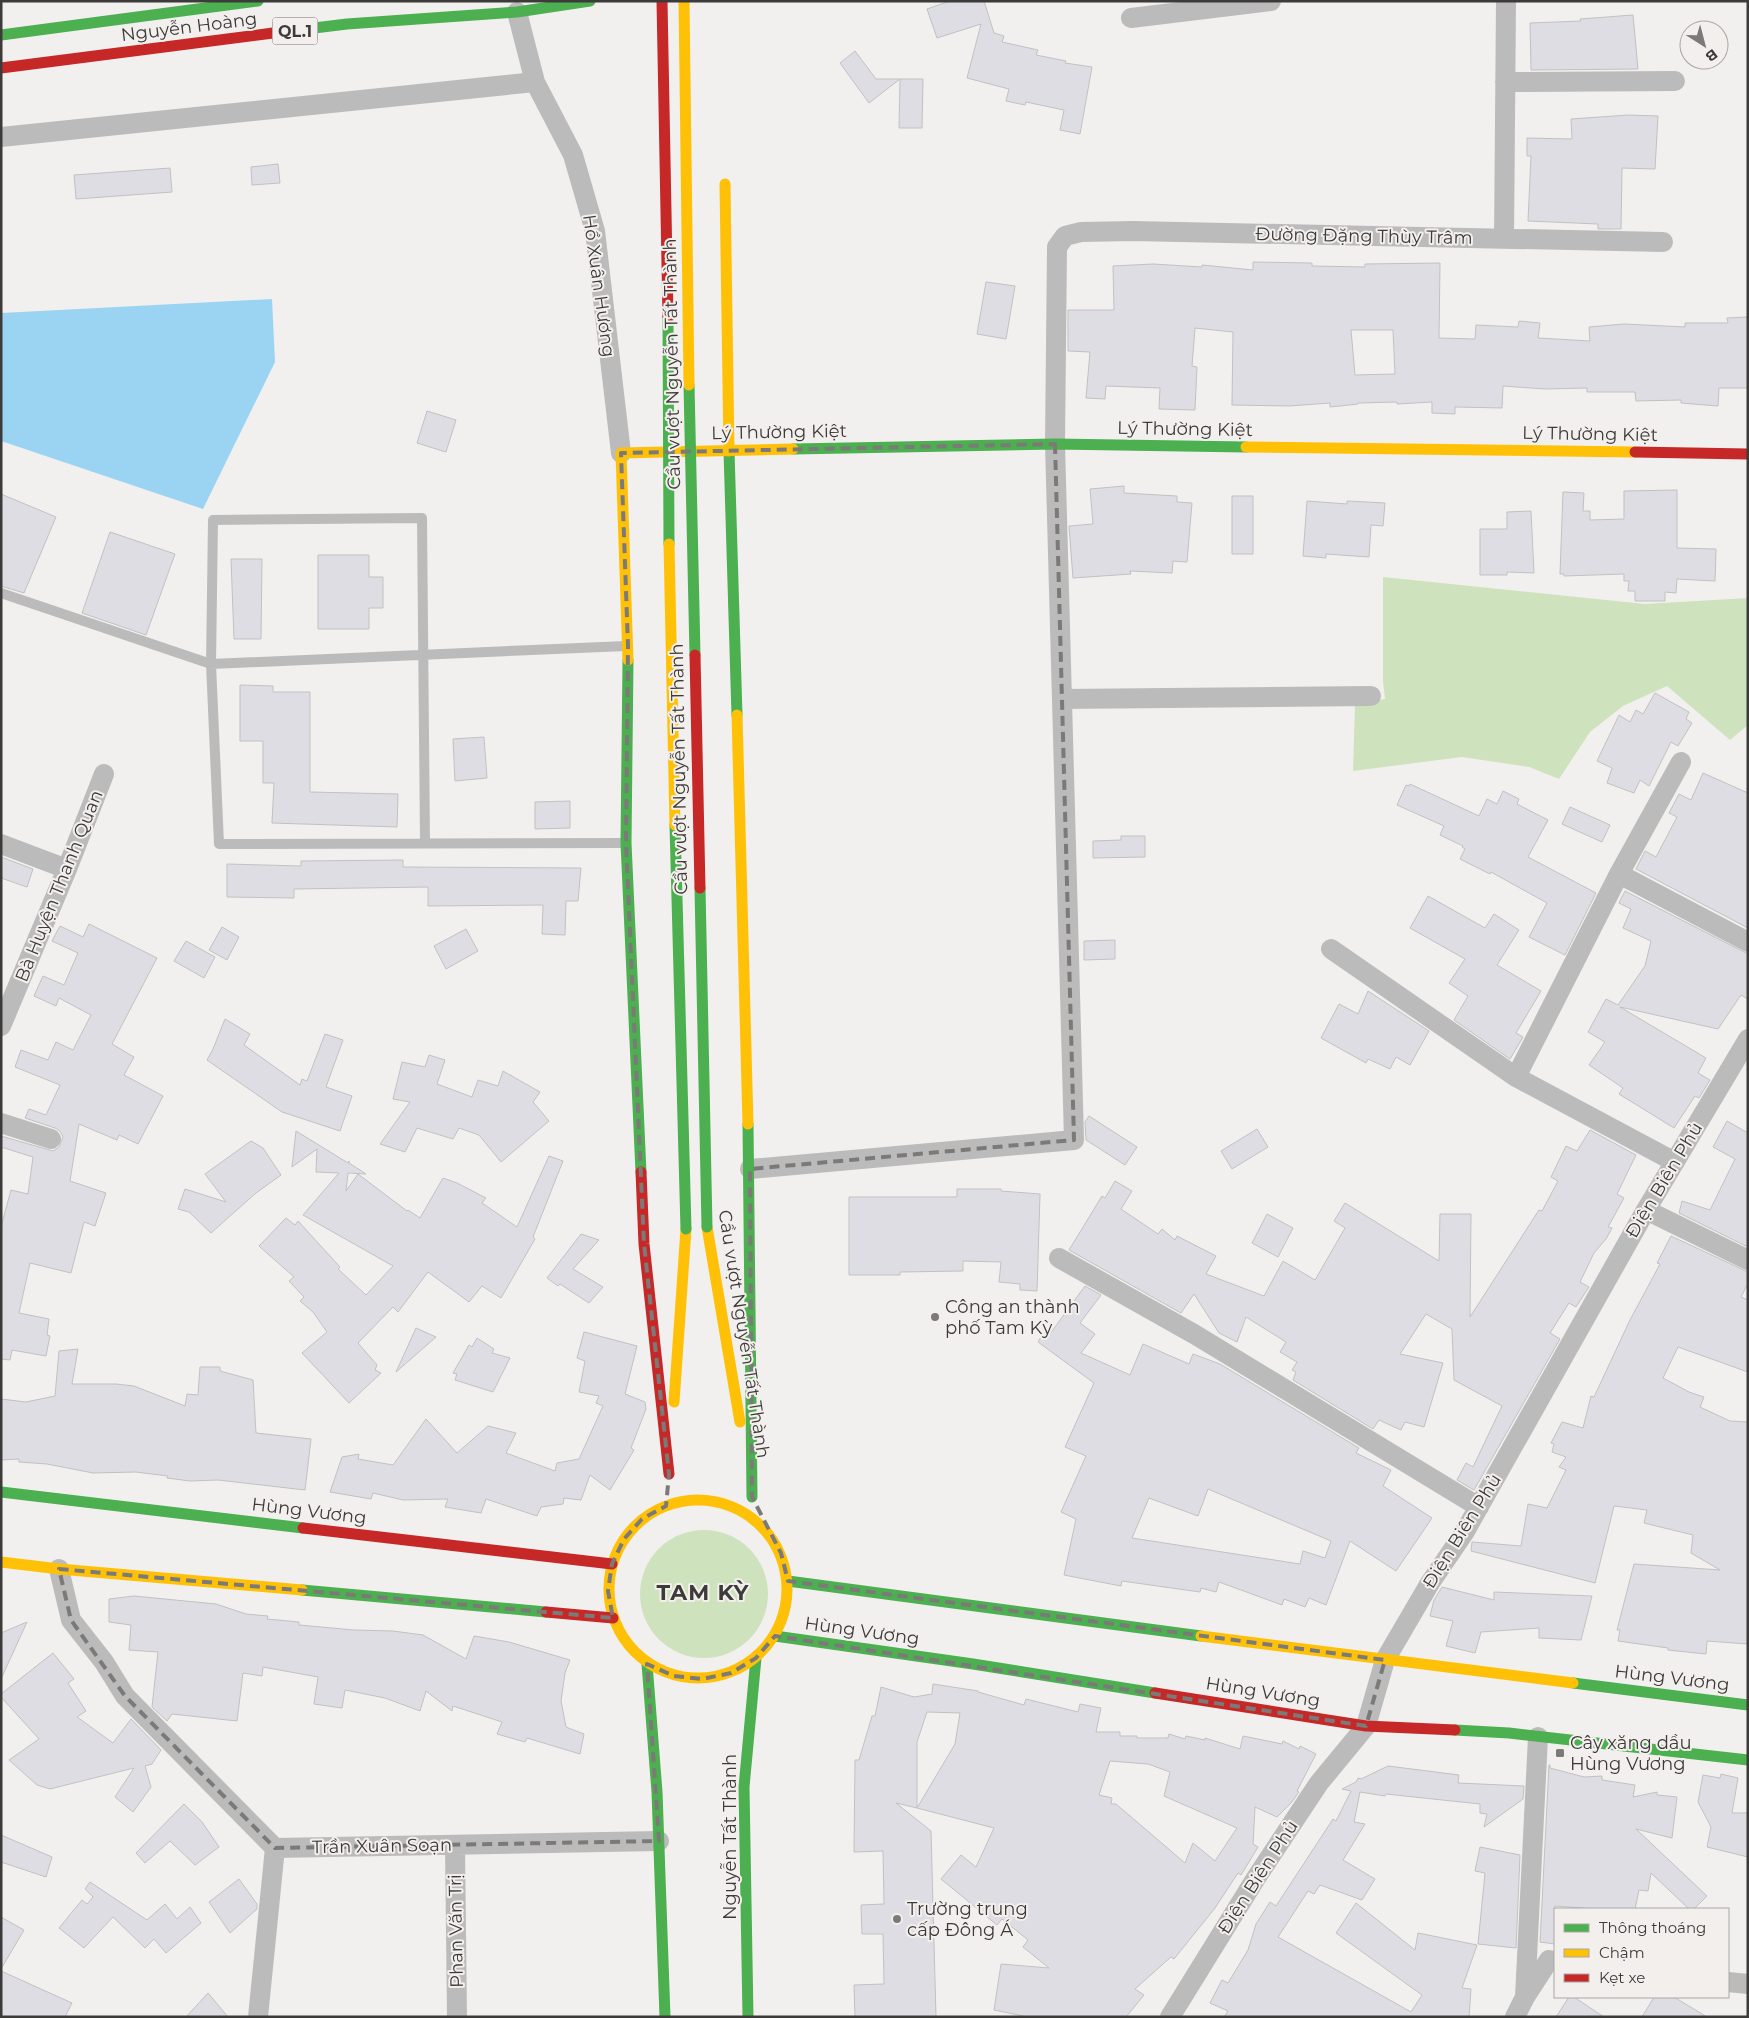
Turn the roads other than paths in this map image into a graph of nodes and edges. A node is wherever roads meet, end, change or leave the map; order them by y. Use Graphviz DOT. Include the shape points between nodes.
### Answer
graph roads {
  1 [pos="258,1"];
  2 [pos="590,1"];
  3 [pos="662,1"];
  4 [pos="684,1"];
  5 [pos="1271,1"];
  6 [pos="1506,1"];
  7 [pos="516,12"];
  8 [pos="1131,18"];
  9 [pos="1,35"];
  10 [pos="1,68"];
  11 [pos="1675,81"];
  12 [pos="535,82"];
  13 [pos="1505,82"];
  14 [pos="1,136"];
  15 [pos="725,184"];
  16 [pos="1504,239"];
  17 [pos="1663,242"];
  18 [pos="1055,444"];
  19 [pos="728,450"];
  20 [pos="621,453"];
  21 [pos="1748,454"];
  22 [pos="1,594"];
  23 [pos="628,646"];
  24 [pos="423,654"];
  25 [pos="211,664"];
  26 [pos="1371,696"];
  27 [pos="1062,698"];
  28 [pos="1681,762"];
  29 [pos="104,774"];
  30 [pos="425,843"];
  31 [pos="626,843"];
  32 [pos="1,844"];
  33 [pos="67,869"];
  34 [pos="1619,874"];
  35 [pos="1748,942"];
  36 [pos="1331,949"];
  37 [pos="1,1026"];
  38 [pos="1748,1039"];
  39 [pos="1516,1077"];
  40 [pos="1,1123"];
  41 [pos="51,1139"];
  42 [pos="1675,1162"];
  43 [pos="750,1169"];
  44 [pos="1646,1210"];
  45 [pos="1059,1258"];
  46 [pos="1748,1260"];
  47 [pos="668,1482"];
  48 [pos="1,1492"];
  49 [pos="752,1497"];
  50 [pos="666,1506"];
  51 [pos="1479,1508"];
  52 [pos="766,1530"];
  53 [pos="1,1562"];
  54 [pos="612,1564"];
  55 [pos="59,1568"];
  56 [pos="788,1581"];
  57 [pos="613,1618"];
  58 [pos="775,1636"];
  59 [pos="756,1658"];
  60 [pos="1385,1660"];
  61 [pos="647,1664"];
  62 [pos="1748,1705"];
  63 [pos="1366,1726"];
  64 [pos="1538,1737"];
  65 [pos="1748,1760"];
  66 [pos="659,1841"];
  67 [pos="455,1844"];
  68 [pos="275,1848"];
  69 [pos="1554,1960"];
  70 [pos="1729,1982"];
  71 [pos="1748,1984"];
  72 [pos="1525,1997"];
  73 [pos="258,2017"];
  74 [pos="457,2017"];
  75 [pos="665,2017"];
  76 [pos="748,2017"];
  77 [pos="1170,2017"];
  78 [pos="1515,2017"];
  1 -- 9 [label="main road, Nguyễn Hoàng / QL.1"];
  2 -- 7 [label="main road, Nguyễn Hoàng / QL.1"];
  3 -- 47 [label="main road, Cầu vượt Nguyễn Tất Thành, bridge" via="668,299 669,603 686,1229"];
  4 -- 49 [label="main road, Cầu vượt Nguyễn Tất Thành, bridge" via="688,376 707,1227"];
  5 -- 8 [label="street"];
  6 -- 13 [label="street"];
  7 -- 10 [label="main road, Nguyễn Hoàng / QL.1" via="347,24"];
  7 -- 12 [label="street, Hồ Xuân Hương"];
  11 -- 13 [label="street"];
  12 -- 14 [label="street"];
  12 -- 20 [label="street, Hồ Xuân Hương" via="573,155 595,231"];
  13 -- 16 [label="street"];
  15 -- 19 [label="main road"];
  16 -- 17 [label="street, Đường Đặng Thùy Trâm"];
  16 -- 18 [label="street, Đường Đặng Thùy Trâm" via="1133,231 1081,232 1065,236 1057,247"];
  18 -- 19 [label="main road, Lý Thường Kiệt"];
  18 -- 21 [label="main road, Lý Thường Kiệt"];
  18 -- 27 [label="street"];
  19 -- 20 [label="main road, Lý Thường Kiệt"];
  19 -- 43 [label="main road"];
  20 -- 23 [label="main road"];
  22 -- 25 [label="lane"];
  23 -- 24 [label="lane"];
  23 -- 31 [label="main road"];
  24 -- 25 [label="lane"];
  24 -- 25 [label="lane" via="422,518 214,520"];
  24 -- 30 [label="lane"];
  25 -- 30 [label="lane" via="219,844"];
  26 -- 27 [label="street"];
  27 -- 43 [label="street" via="1074,1140"];
  28 -- 34 [label="street"];
  29 -- 33 [label="street, Bà Huyện Thanh Quan"];
  30 -- 31 [label="lane"];
  31 -- 47 [label="main road" via="644,1244"];
  32 -- 33 [label="street"];
  33 -- 37 [label="street, Bà Huyện Thanh Quan"];
  34 -- 35 [label="street"];
  34 -- 39 [label="street"];
  36 -- 39 [label="street"];
  38 -- 42 [label="street, Điện Biên Phủ"];
  39 -- 42 [label="street"];
  40 -- 41 [label="street"];
  42 -- 44 [label="street, Điện Biên Phủ"];
  43 -- 49 [label="main road"];
  44 -- 46 [label="street"];
  44 -- 51 [label="street, Điện Biên Phủ"];
  45 -- 51 [label="street" via="1194,1334"];
  47 -- 50 [label="main road, Cầu vượt Nguyễn Tất Thành"];
  48 -- 54 [label="main road, Hùng Vương"];
  49 -- 52 [label="main road, Cầu vượt Nguyễn Tất Thành"];
  50 -- 52 [label="main road" via="693,1500 720,1502 745,1512"];
  50 -- 54 [label="main road" via="642,1519 624,1539"];
  51 -- 60 [label="street, Điện Biên Phủ"];
  52 -- 56 [label="main road" via="781,1553"];
  53 -- 55 [label="main road"];
  54 -- 57 [label="main road" via="608,1591"];
  55 -- 57 [label="main road"];
  55 -- 68 [label="street" via="71,1620 104,1662 125,1696"];
  56 -- 58 [label="main road" via="786,1610"];
  56 -- 60 [label="main road, Hùng Vương"];
  57 -- 61 [label="main road" via="626,1644"];
  58 -- 59 [label="main road"];
  58 -- 63 [label="main road, Hùng Vương"];
  59 -- 61 [label="main road" via="731,1673 702,1679 674,1676"];
  59 -- 76 [label="main road, Nguyễn Tất Thành" via="744,1787"];
  60 -- 62 [label="main road, Hùng Vương"];
  60 -- 63 [label="street, Điện Biên Phủ"];
  61 -- 66 [label="main road"];
  63 -- 64 [label="main road, Hùng Vương"];
  63 -- 77 [label="street, Điện Biên Phủ" via="1319,1783"];
  64 -- 65 [label="main road, Hùng Vương"];
  64 -- 72 [label="street"];
  66 -- 67 [label="street, Trần Xuân Soạn"];
  66 -- 75 [label="main road"];
  67 -- 68 [label="street, Trần Xuân Soạn"];
  67 -- 74 [label="street, Phan Văn Trị"];
  68 -- 73 [label="street"];
  69 -- 72 [label="street" via="1549,1960"];
  70 -- 71 [label="street"];
  72 -- 78 [label="street"];
}
